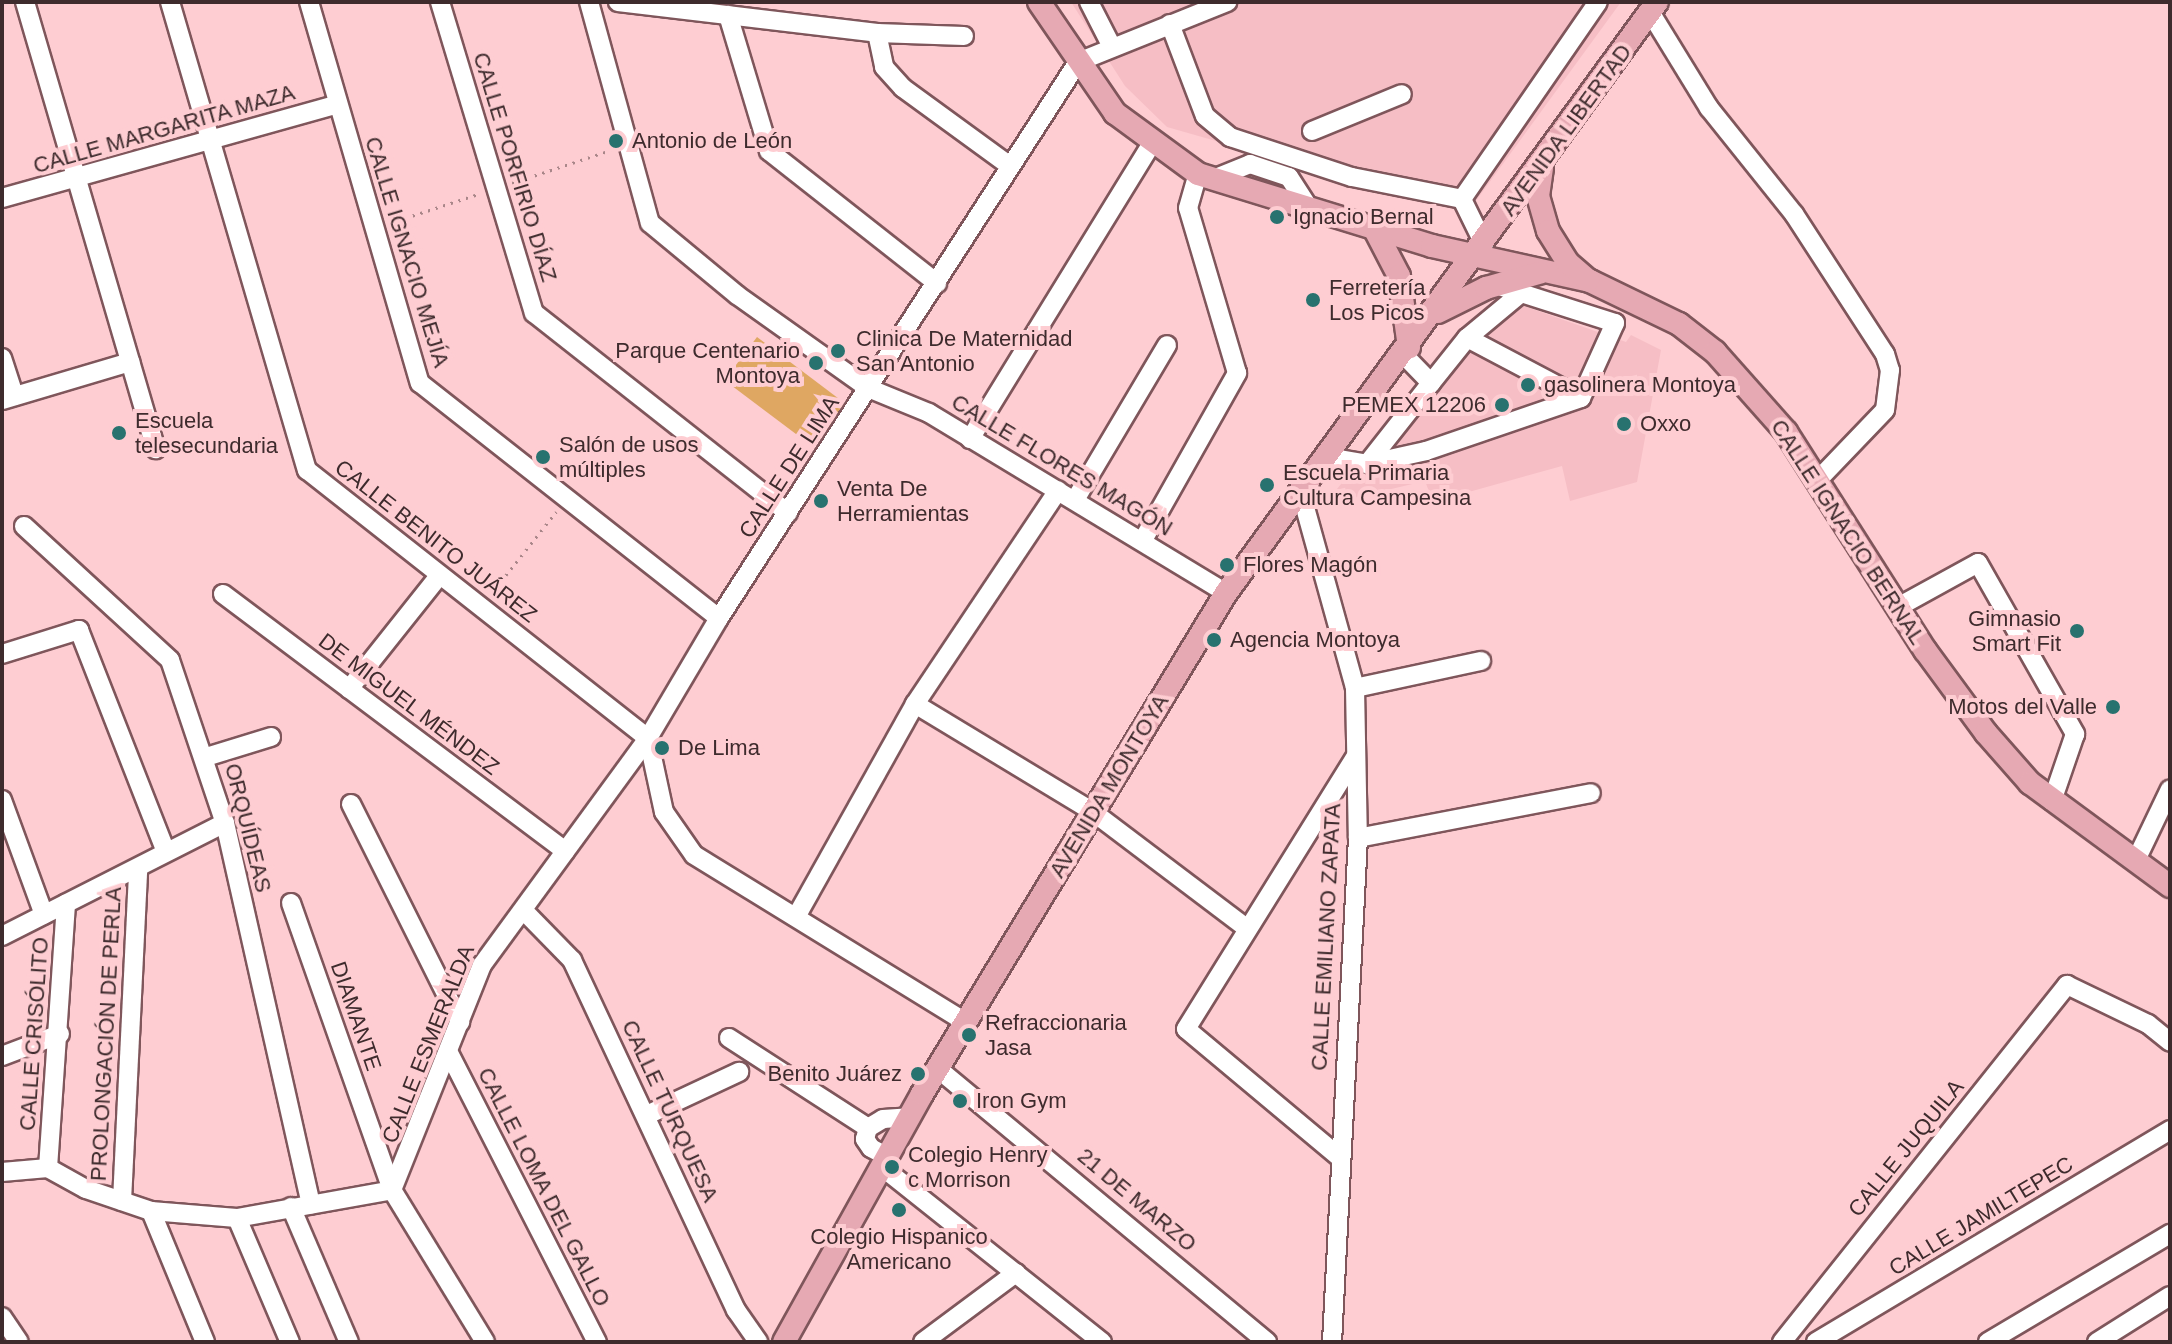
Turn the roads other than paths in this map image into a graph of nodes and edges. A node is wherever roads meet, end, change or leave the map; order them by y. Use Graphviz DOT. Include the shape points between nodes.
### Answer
graph roads {
  1 [pos="25,2"];
  2 [pos="170,2"];
  3 [pos="309,2"];
  4 [pos="440,2"];
  5 [pos="589,2"];
  6 [pos="618,2"];
  7 [pos="1039,2"];
  8 [pos="1089,2"];
  9 [pos="1227,2"];
  10 [pos="1598,2"];
  11 [pos="1654,7"];
  12 [pos="728,15"];
  13 [pos="1170,24"];
  14 [pos="877,33"];
  15 [pos="964,36"];
  16 [pos="1112,47"];
  17 [pos="1078,62"];
  18 [pos="1402,94"];
  19 [pos="338,104"];
  20 [pos="1312,131"];
  21 [pos="211,140"];
  22 [pos="1153,141"];
  23 [pos="1543,162"];
  24 [pos="1010,166"];
  25 [pos="1206,177"];
  26 [pos="77,181"];
  27 [pos="2,198"];
  28 [pos="1462,199"];
  29 [pos="1374,228"];
  30 [pos="1479,250"];
  31 [pos="1543,272"];
  32 [pos="1590,281"];
  33 [pos="937,283"];
  34 [pos="1496,285"];
  35 [pos="1520,294"];
  36 [pos="1624,298"];
  37 [pos="1433,315"];
  38 [pos="1615,323"];
  39 [pos="1467,338"];
  40 [pos="1167,345"];
  41 [pos="1406,351"];
  42 [pos="2,358"];
  43 [pos="130,362"];
  44 [pos="1431,383"];
  45 [pos="868,388"];
  46 [pos="8,398"];
  47 [pos="1581,398"];
  48 [pos="970,439"];
  49 [pos="156,449"];
  50 [pos="1328,457"];
  51 [pos="1367,464"];
  52 [pos="1817,481"];
  53 [pos="1058,490"];
  54 [pos="1301,493"];
  55 [pos="1075,500"];
  56 [pos="788,513"];
  57 [pos="24,526"];
  58 [pos="1143,540"];
  59 [pos="438,577"];
  60 [pos="1226,593"];
  61 [pos="223,594"];
  62 [pos="1898,607"];
  63 [pos="719,618"];
  64 [pos="2,654"];
  65 [pos="1481,661"];
  66 [pos="1355,688"];
  67 [pos="349,689"];
  68 [pos="915,704"];
  69 [pos="271,737"];
  70 [pos="648,738"];
  71 [pos="206,757"];
  72 [pos="1355,757"];
  73 [pos="2170,789"];
  74 [pos="1591,793"];
  75 [pos="2,800"];
  76 [pos="2052,801"];
  77 [pos="351,804"];
  78 [pos="1093,812"];
  79 [pos="225,823"];
  80 [pos="1358,838"];
  81 [pos="565,851"];
  82 [pos="166,852"];
  83 [pos="2137,858"];
  84 [pos="138,869"];
  85 [pos="2170,886"];
  86 [pos="291,903"];
  87 [pos="66,904"];
  88 [pos="524,911"];
  89 [pos="44,915"];
  90 [pos="796,917"];
  91 [pos="1245,927"];
  92 [pos="2,936"];
  93 [pos="460,1022"];
  94 [pos="965,1022"];
  95 [pos="60,1034"];
  96 [pos="729,1038"];
  97 [pos="2170,1042"];
  98 [pos="449,1053"];
  99 [pos="2,1056"];
  100 [pos="937,1068"];
  101 [pos="739,1072"];
  102 [pos="647,1115"];
  103 [pos="909,1117"];
  104 [pos="868,1128"];
  105 [pos="2170,1130"];
  106 [pos="1338,1156"];
  107 [pos="885,1162"];
  108 [pos="48,1168"];
  109 [pos="2,1172"];
  110 [pos="392,1190"];
  111 [pos="122,1201"];
  112 [pos="311,1204"];
  113 [pos="291,1207"];
  114 [pos="151,1211"];
  115 [pos="237,1218"];
  116 [pos="2170,1234"];
  117 [pos="1016,1273"];
  118 [pos="2170,1296"];
  119 [pos="2,1317"];
  120 [pos="19,1342"];
  121 [pos="205,1342"];
  122 [pos="290,1342"];
  123 [pos="349,1342"];
  124 [pos="485,1342"];
  125 [pos="597,1342"];
  126 [pos="758,1342"];
  127 [pos="784,1342"];
  128 [pos="923,1342"];
  129 [pos="1102,1342"];
  130 [pos="1267,1342"];
  131 [pos="1332,1342"];
  132 [pos="1782,1342"];
  133 [pos="1816,1342"];
  134 [pos="1988,1342"];
  135 [pos="2097,1342"];
  1 -- 26 [label="street"];
  2 -- 21 [label="street, CALLE BENITO JUÁREZ"];
  3 -- 19 [label="street, CALLE IGNACIO MEJÍA"];
  4 -- 56 [label="street, CALLE PORFIRIO DÍAZ" via="534,313"];
  5 -- 45 [label="street, CALLE FLORES MAGÓN" via="650,223 737,295"];
  6 -- 12 [label="street"];
  7 -- 17 [label="main road, CALLE IGNACIO BERNAL"];
  8 -- 16 [label="street"];
  9 -- 13 [label="street"];
  10 -- 28 [label="street"];
  11 -- 23 [label="main road, AVENIDA LIBERTAD"];
  11 -- 52 [label="street" via="1709,108 1794,214 1885,354 1890,370 1885,410"];
  12 -- 14 [label="street"];
  12 -- 33 [label="street" via="769,151"];
  13 -- 16 [label="street"];
  13 -- 28 [label="street" via="1205,116 1230,137 1352,177"];
  14 -- 15 [label="street"];
  14 -- 24 [label="street" via="884,67 903,88"];
  16 -- 17 [label="street"];
  17 -- 22 [label="main road, CALLE IGNACIO BERNAL" via="1115,113"];
  17 -- 24 [label="street, CALLE DE LIMA"];
  18 -- 20 [label="street"];
  19 -- 21 [label="street, CALLE MARGARITA MAZA"];
  19 -- 63 [label="street, CALLE IGNACIO MEJÍA" via="420,383"];
  21 -- 26 [label="street, CALLE MARGARITA MAZA"];
  21 -- 59 [label="street, CALLE BENITO JUÁREZ" via="307,470"];
  22 -- 25 [label="main road, CALLE IGNACIO BERNAL"];
  22 -- 48 [label="street"];
  23 -- 30 [label="main road, AVENIDA LIBERTAD"];
  23 -- 32 [label="main road" via="1538,196 1548,231 1567,262"];
  24 -- 33 [label="street, CALLE DE LIMA"];
  25 -- 29 [label="main road, CALLE IGNACIO BERNAL"];
  25 -- 58 [label="street" via="1188,208 1237,373"];
  26 -- 27 [label="street, CALLE MARGARITA MAZA"];
  26 -- 43 [label="street"];
  28 -- 30 [label="street"];
  29 -- 30 [label="main road, CALLE IGNACIO BERNAL"];
  29 -- 41 [label="main road" via="1399,276"];
  30 -- 31 [label="main road, CALLE IGNACIO BERNAL"];
  30 -- 37 [label="main road, AVENIDA MONTOYA"];
  31 -- 32 [label="main road, CALLE IGNACIO BERNAL"];
  31 -- 34 [label="main road"];
  32 -- 36 [label="main road, CALLE IGNACIO BERNAL"];
  33 -- 45 [label="street, CALLE DE LIMA"];
  34 -- 35 [label="street"];
  34 -- 37 [label="main road"];
  35 -- 38 [label="street"];
  35 -- 39 [label="street"];
  36 -- 38 [label="street"];
  36 -- 52 [label="main road, CALLE IGNACIO BERNAL" via="1679,324 1715,352 1786,432"];
  37 -- 41 [label="main road, AVENIDA MONTOYA"];
  38 -- 47 [label="street"];
  39 -- 44 [label="street"];
  39 -- 47 [label="street"];
  40 -- 55 [label="street"];
  41 -- 44 [label="street"];
  41 -- 50 [label="main road, AVENIDA MONTOYA"];
  42 -- 46 [label="street"];
  43 -- 46 [label="street"];
  43 -- 49 [label="street"];
  44 -- 51 [label="street"];
  45 -- 48 [label="street, CALLE FLORES MAGÓN" via="929,413"];
  45 -- 56 [label="street, CALLE DE LIMA"];
  47 -- 51 [label="street" via="1426,451"];
  48 -- 53 [label="street, CALLE FLORES MAGÓN"];
  50 -- 51 [label="street"];
  50 -- 54 [label="main road, AVENIDA MONTOYA"];
  52 -- 62 [label="main road, CALLE IGNACIO BERNAL"];
  53 -- 55 [label="street, CALLE FLORES MAGÓN"];
  53 -- 68 [label="street"];
  54 -- 60 [label="main road, AVENIDA MONTOYA"];
  54 -- 66 [label="street, CALLE EMILIANO ZAPATA"];
  55 -- 58 [label="street, CALLE FLORES MAGÓN"];
  56 -- 63 [label="street, CALLE DE LIMA"];
  57 -- 71 [label="street, ORQUÍDEAS" via="170,660"];
  58 -- 60 [label="street, CALLE FLORES MAGÓN"];
  59 -- 67 [label="street"];
  59 -- 70 [label="street, CALLE BENITO JUÁREZ"];
  60 -- 78 [label="main road, AVENIDA MONTOYA"];
  61 -- 67 [label="street, DE MIGUEL MÉNDEZ"];
  62 -- 76 [label="main road, CALLE IGNACIO BERNAL" via="1986,733"];
  62 -- 76 [label="street" via="1978,563 2075,734"];
  63 -- 70 [label="street, CALLE DE LIMA"];
  64 -- 82 [label="street" via="79,630"];
  65 -- 66 [label="street"];
  66 -- 72 [label="street, CALLE EMILIANO ZAPATA"];
  67 -- 81 [label="street, DE MIGUEL MÉNDEZ"];
  68 -- 78 [label="street"];
  68 -- 90 [label="street"];
  69 -- 71 [label="street"];
  70 -- 81 [label="street, CALLE ESMERALDA"];
  70 -- 90 [label="street" via="664,812 675,833 694,855"];
  71 -- 79 [label="street, ORQUÍDEAS"];
  72 -- 80 [label="street, CALLE EMILIANO ZAPATA"];
  72 -- 91 [label="street"];
  73 -- 83 [label="street"];
  74 -- 80 [label="street"];
  75 -- 89 [label="street"];
  76 -- 83 [label="main road, CALLE IGNACIO BERNAL"];
  77 -- 93 [label="street"];
  78 -- 91 [label="street"];
  78 -- 94 [label="main road, AVENIDA MONTOYA"];
  79 -- 82 [label="street"];
  79 -- 112 [label="street, ORQUÍDEAS"];
  80 -- 106 [label="street, CALLE EMILIANO ZAPATA"];
  81 -- 88 [label="street, CALLE ESMERALDA"];
  82 -- 84 [label="street"];
  83 -- 85 [label="main road, CALLE IGNACIO BERNAL"];
  84 -- 87 [label="street"];
  84 -- 111 [label="street, PROLONGACIÓN DE PERLA"];
  86 -- 110 [label="street, DIAMANTE"];
  87 -- 89 [label="street"];
  87 -- 95 [label="street, CALLE CRISÓLITO"];
  88 -- 93 [label="street, CALLE ESMERALDA" via="482,965"];
  88 -- 102 [label="street, CALLE TURQUESA" via="572,960"];
  89 -- 92 [label="street"];
  90 -- 94 [label="street"];
  91 -- 106 [label="street" via="1186,1029"];
  93 -- 98 [label="street, CALLE ESMERALDA"];
  94 -- 100 [label="main road, AVENIDA MONTOYA"];
  95 -- 99 [label="street"];
  95 -- 108 [label="street, CALLE CRISÓLITO"];
  96 -- 104 [label="street"];
  97 -- 132 [label="street, CALLE JUQUILA" via="2148,1024 2067,985"];
  98 -- 110 [label="street, CALLE ESMERALDA"];
  98 -- 125 [label="street, CALLE LOMA DEL GALLO"];
  100 -- 103 [label="main road, AVENIDA MONTOYA"];
  100 -- 130 [label="street, 21 DE MARZO"];
  101 -- 102 [label="street"];
  102 -- 126 [label="street, CALLE TURQUESA" via="736,1310"];
  103 -- 104 [label="street" via="883,1119"];
  103 -- 107 [label="main road, AVENIDA MONTOYA"];
  104 -- 107 [label="street" via="865,1139"];
  105 -- 133 [label="street, CALLE JAMILTEPEC"];
  106 -- 131 [label="street, CALLE EMILIANO ZAPATA"];
  107 -- 117 [label="street"];
  107 -- 127 [label="main road, AVENIDA MONTOYA"];
  108 -- 109 [label="street"];
  108 -- 111 [label="street"];
  110 -- 112 [label="street"];
  110 -- 124 [label="street"];
  111 -- 114 [label="street"];
  112 -- 113 [label="street"];
  113 -- 115 [label="street"];
  113 -- 123 [label="street"];
  114 -- 115 [label="street"];
  114 -- 121 [label="street"];
  115 -- 122 [label="street"];
  116 -- 134 [label="street"];
  117 -- 128 [label="street"];
  117 -- 129 [label="street"];
  118 -- 135 [label="street"];
  119 -- 120 [label="street"];
}
